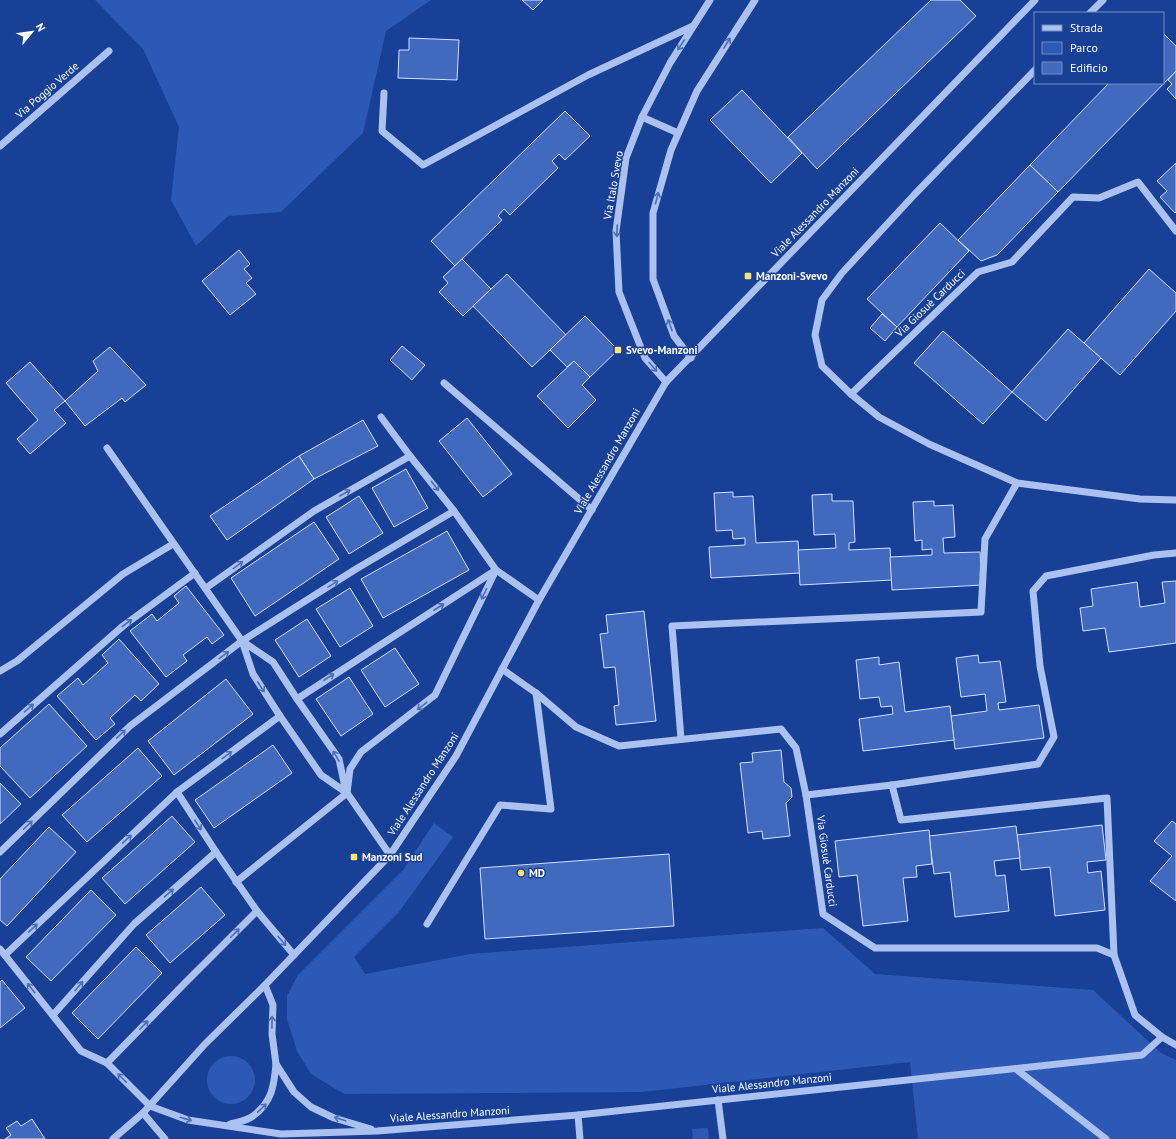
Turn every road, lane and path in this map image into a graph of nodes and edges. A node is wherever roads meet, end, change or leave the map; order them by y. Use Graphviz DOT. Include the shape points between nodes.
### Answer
graph roads {
  1 [pos="710,0"];
  2 [pos="755,0"];
  3 [pos="1036,0"];
  4 [pos="1103,0"];
  5 [pos="1091,12"];
  6 [pos="693,26"];
  7 [pos="109,51"];
  8 [pos="1034,71"];
  9 [pos="384,93"];
  10 [pos="642,117"];
  11 [pos="678,133"];
  12 [pos="0,146"];
  13 [pos="1176,231"];
  14 [pos="691,358"];
  15 [pos="444,382"];
  16 [pos="666,382"];
  17 [pos="851,394"];
  18 [pos="381,417"];
  19 [pos="107,448"];
  20 [pos="410,456"];
  21 [pos="1017,483"];
  22 [pos="1176,500"];
  23 [pos="592,510"];
  24 [pos="454,511"];
  25 [pos="173,544"];
  26 [pos="1176,553"];
  27 [pos="496,570"];
  28 [pos="195,573"];
  29 [pos="206,588"];
  30 [pos="539,600"];
  31 [pos="242,641"];
  32 [pos="502,669"];
  33 [pos="0,670"];
  34 [pos="536,693"];
  35 [pos="297,698"];
  36 [pos="280,716"];
  37 [pos="0,734"];
  38 [pos="681,739"];
  39 [pos="892,784"];
  40 [pos="177,792"];
  41 [pos="347,793"];
  42 [pos="806,795"];
  43 [pos="0,852"];
  44 [pos="216,852"];
  45 [pos="390,855"];
  46 [pos="236,882"];
  47 [pos="257,911"];
  48 [pos="427,924"];
  49 [pos="2,952"];
  50 [pos="294,955"];
  51 [pos="1114,955"];
  52 [pos="265,985"];
  53 [pos="53,1015"];
  54 [pos="1162,1038"];
  55 [pos="1176,1045"];
  56 [pos="107,1063"];
  57 [pos="276,1064"];
  58 [pos="1016,1069"];
  59 [pos="718,1100"];
  60 [pos="150,1106"];
  61 [pos="143,1113"];
  62 [pos="578,1115"];
  63 [pos="228,1125"];
  64 [pos="377,1131"];
  65 [pos="113,1139"];
  66 [pos="165,1139"];
  67 [pos="377,1139"];
  68 [pos="580,1139"];
  69 [pos="723,1139"];
  70 [pos="1106,1139"];
  1 -- 6 [label="street, Via Italo Svevo"];
  11 -- 2 [label="street, one-way" via="697,91"];
  3 -- 14 [label="street, Viale Alessandro Manzoni"];
  4 -- 5 [label="street"];
  6 -- 9 [label="street" via="581,79 423,165 382,132"];
  6 -- 10 [label="street, Via Italo Svevo, one-way"];
  7 -- 12 [label="street, Via Poggio Verde"];
  8 -- 17 [label="street" via="914,195 842,273 822,300 815,335 822,366"];
  10 -- 11 [label="street"];
  10 -- 16 [label="street, Via Italo Svevo, one-way" via="626,158 616,231 619,292 645,358"];
  14 -- 11 [label="street, one-way" via="674,336 653,279 653,213"];
  13 -- 17 [label="street, Via Giosuè Carducci" via="1138,182 1099,198 1073,197 1012,262 978,272"];
  14 -- 16 [label="street, Viale Alessandro Manzoni"];
  15 -- 23 [label="street"];
  16 -- 23 [label="street, Viale Alessandro Manzoni"];
  17 -- 21 [label="street" via="879,416 929,444"];
  18 -- 20 [label="street"];
  19 -- 25 [label="street"];
  20 -- 24 [label="street, one-way"];
  29 -- 20 [label="street, one-way" via="314,510"];
  21 -- 22 [label="street" via="1140,499"];
  21 -- 38 [label="street" via="985,539 981,612 672,626"];
  23 -- 30 [label="street, Viale Alessandro Manzoni"];
  24 -- 27 [label="street"];
  31 -- 24 [label="street, one-way"];
  25 -- 28 [label="street"];
  25 -- 33 [label="street" via="123,574 17,661"];
  26 -- 39 [label="street" via="1046,576 1033,591 1040,666 1054,737 1038,764"];
  27 -- 30 [label="street"];
  35 -- 27 [label="street, one-way"];
  27 -- 41 [label="street, one-way" via="435,695 361,752 350,769"];
  28 -- 29 [label="street"];
  37 -- 28 [label="street, one-way" via="123,626"];
  29 -- 31 [label="street"];
  30 -- 32 [label="street, Viale Alessandro Manzoni"];
  31 -- 35 [label="street" via="273,662"];
  31 -- 36 [label="street, one-way" via="253,674"];
  43 -- 31 [label="street, one-way" via="130,726"];
  32 -- 34 [label="street, Via Giosuè Carducci"];
  32 -- 45 [label="street, Viale Alessandro Manzoni" via="456,756"];
  34 -- 38 [label="street, Via Giosuè Carducci" via="576,727 619,746"];
  34 -- 48 [label="street" via="551,809 500,805"];
  41 -- 35 [label="street, one-way" via="339,759"];
  40 -- 36 [label="street, one-way"];
  36 -- 41 [label="street" via="321,775"];
  38 -- 42 [label="street, Via Giosuè Carducci" via="781,729 796,748"];
  39 -- 42 [label="street"];
  39 -- 51 [label="street" via="901,820 1107,798"];
  40 -- 44 [label="street, one-way"];
  49 -- 40 [label="street, one-way"];
  41 -- 45 [label="street"];
  41 -- 46 [label="street"];
  42 -- 51 [label="street, Via Giosuè Carducci" via="823,914 875,948 1097,948"];
  44 -- 46 [label="street"];
  53 -- 44 [label="street, one-way" via="134,924"];
  45 -- 50 [label="street, Viale Alessandro Manzoni"];
  46 -- 47 [label="street"];
  47 -- 50 [label="street, one-way"];
  56 -- 47 [label="street, one-way"];
  53 -- 49 [label="street, one-way"];
  50 -- 52 [label="street, Viale Alessandro Manzoni"];
  51 -- 54 [label="street" via="1134,1015"];
  57 -- 52 [label="street, Viale Alessandro Manzoni, one-way" via="272,1034 273,1005"];
  52 -- 60 [label="street, Viale Alessandro Manzoni" via="205,1044"];
  53 -- 56 [label="street" via="81,1051"];
  54 -- 55 [label="street"];
  54 -- 58 [label="street, Viale Alessandro Manzoni" via="1142,1055"];
  60 -- 56 [label="street, one-way"];
  63 -- 57 [label="street, one-way" via="252,1117 268,1101 274,1085"];
  64 -- 57 [label="street, Viale Alessandro Manzoni, one-way" via="334,1118 311,1107 294,1092"];
  58 -- 59 [label="street, Viale Alessandro Manzoni"];
  58 -- 70 [label="street"];
  59 -- 62 [label="street, Viale Alessandro Manzoni"];
  59 -- 69 [label="street"];
  60 -- 61 [label="street, Viale Alessandro Manzoni"];
  60 -- 63 [label="street, Viale Alessandro Manzoni, one-way" via="188,1120"];
  61 -- 65 [label="street, Viale Alessandro Manzoni"];
  61 -- 66 [label="street"];
  62 -- 64 [label="street, Viale Alessandro Manzoni"];
  62 -- 68 [label="street"];
  63 -- 64 [label="street, Viale Alessandro Manzoni" via="281,1134"];
  64 -- 67 [label="street"];
}
